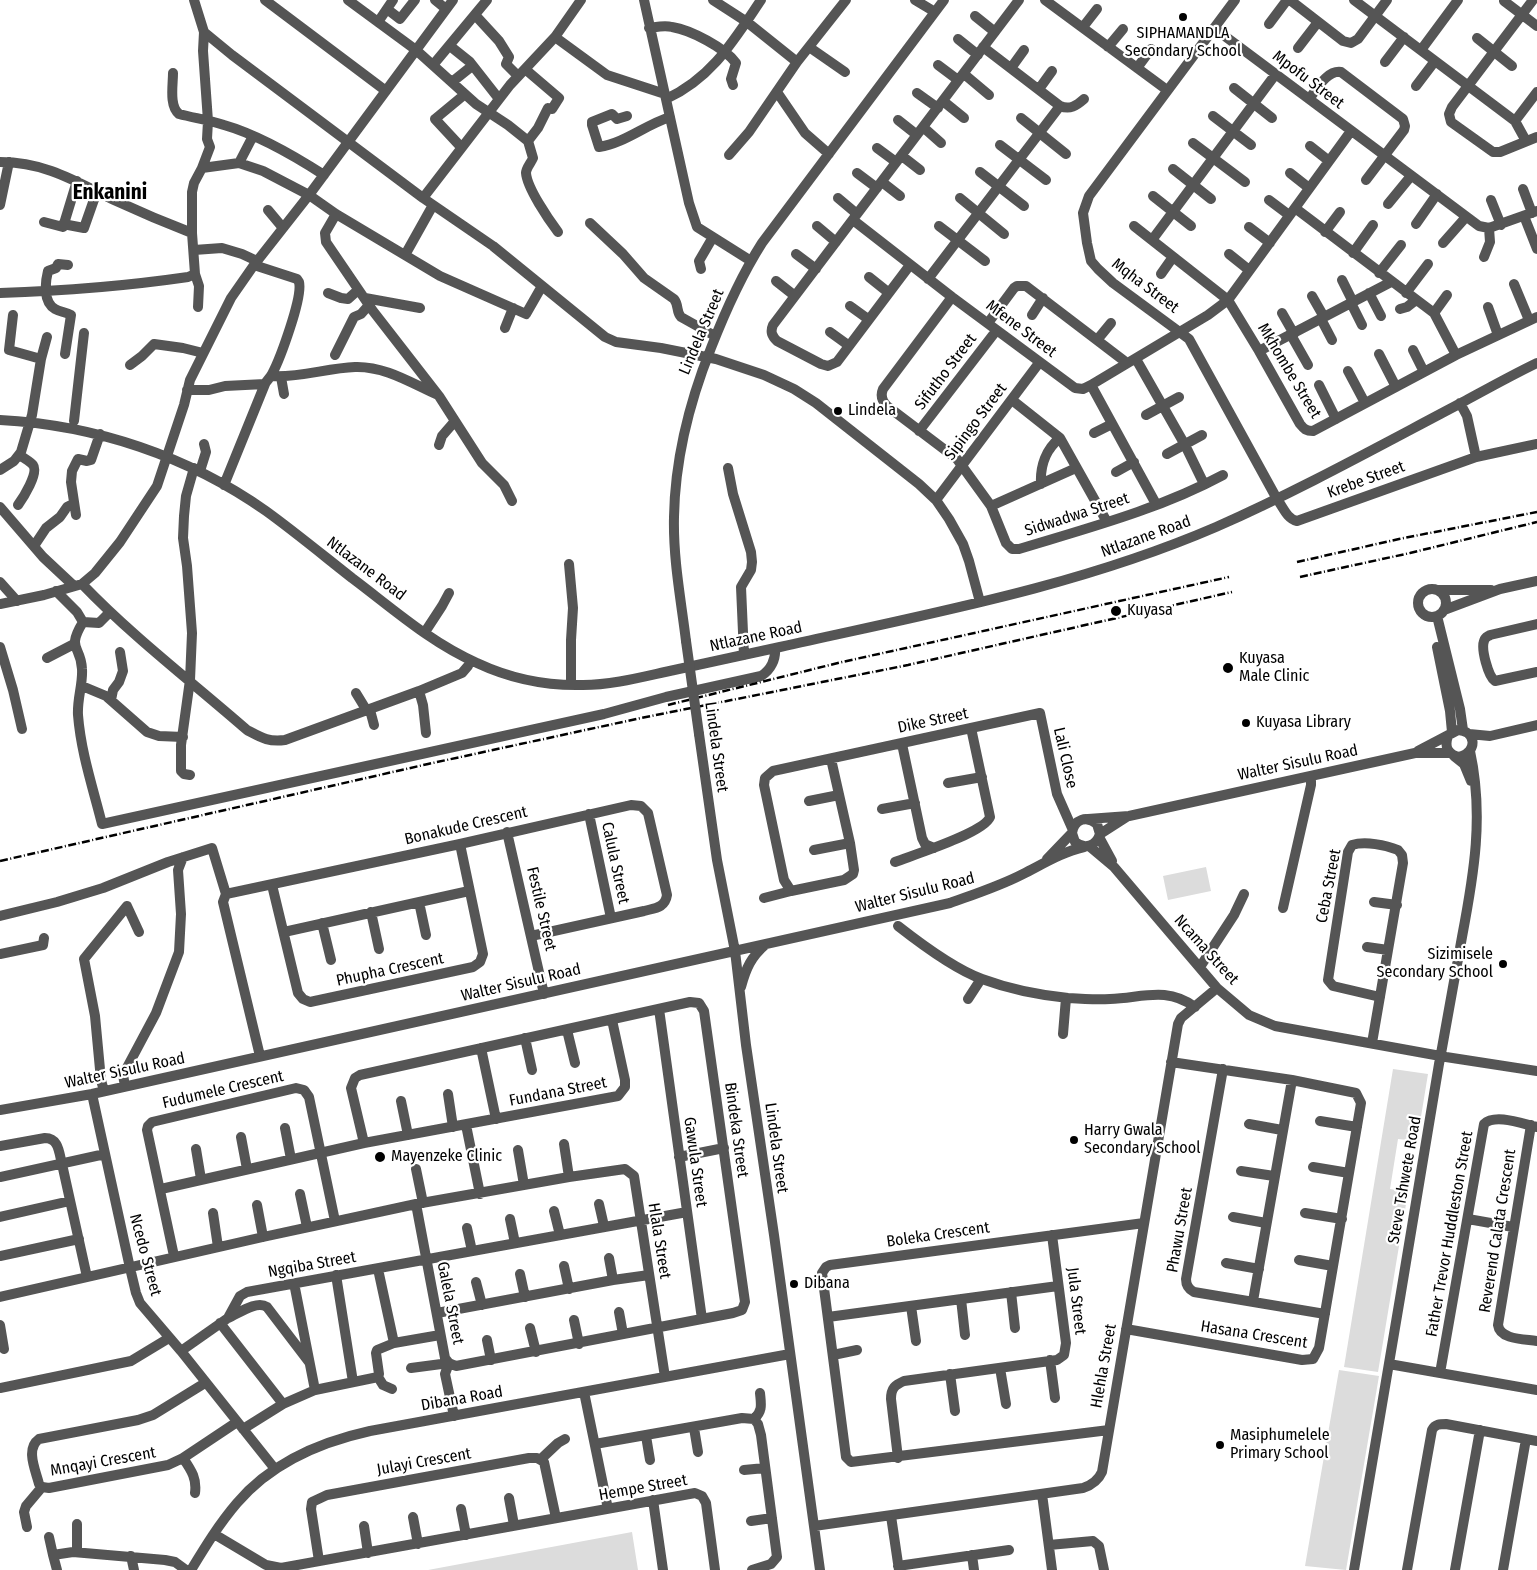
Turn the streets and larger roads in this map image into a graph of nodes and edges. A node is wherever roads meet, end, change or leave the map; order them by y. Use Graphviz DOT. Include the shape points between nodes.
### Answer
graph roads {
  1 [pos="194,0"];
  2 [pos="266,0"];
  3 [pos="348,0"];
  4 [pos="415,0"];
  5 [pos="435,0"];
  6 [pos="453,0"];
  7 [pos="487,0"];
  8 [pos="581,0"];
  9 [pos="639,0"];
  10 [pos="644,0"];
  11 [pos="712,0"];
  12 [pos="761,0"];
  13 [pos="846,0"];
  14 [pos="915,0"];
  15 [pos="944,0"];
  16 [pos="1018,0"];
  17 [pos="1045,0"];
  18 [pos="1235,0"];
  19 [pos="1289,0"];
  20 [pos="1354,0"];
  21 [pos="1387,0"];
  22 [pos="1458,0"];
  23 [pos="1533,0"];
  24 [pos="1504,1"];
  25 [pos="1057,3"];
  26 [pos="390,4"];
  27 [pos="446,9"];
  28 [pos="1097,9"];
  29 [pos="935,12"];
  30 [pos="1522,15"];
  31 [pos="476,16"];
  32 [pos="975,16"];
  33 [pos="1375,16"];
  34 [pos="378,22"];
  35 [pos="747,22"];
  36 [pos="1318,22"];
  37 [pos="1269,24"];
  38 [pos="1537,26"];
  39 [pos="1083,27"];
  40 [pos="649,28"];
  41 [pos="1214,28"];
  42 [pos="1124,29"];
  43 [pos="204,32"];
  44 [pos="995,32"];
  45 [pos="555,37"];
  46 [pos="1404,37"];
  47 [pos="1477,38"];
  48 [pos="958,39"];
  49 [pos="450,46"];
  50 [pos="809,47"];
  51 [pos="1108,47"];
  52 [pos="1298,48"];
  53 [pos="1151,49"];
  54 [pos="416,50"];
  55 [pos="1024,50"];
  56 [pos="1421,50"];
  57 [pos="980,51"];
  58 [pos="1494,52"];
  59 [pos="725,53"];
  60 [pos="1435,61"];
  61 [pos="797,62"];
  62 [pos="1385,62"];
  63 [pos="433,65"];
  64 [pos="938,65"];
  65 [pos="472,66"];
  66 [pos="1512,66"];
  67 [pos="1011,68"];
  68 [pos="1137,68"];
  69 [pos="1052,71"];
  70 [pos="522,72"];
  71 [pos="845,72"];
  72 [pos="173,73"];
  73 [pos="1275,74"];
  74 [pos="961,77"];
  75 [pos="452,82"];
  76 [pos="733,85"];
  77 [pos="1416,86"];
  78 [pos="1468,86"];
  79 [pos="1234,88"];
  80 [pos="1039,89"];
  81 [pos="1167,90"];
  82 [pos="386,91"];
  83 [pos="777,92"];
  84 [pos="1537,92"];
  85 [pos="918,93"];
  86 [pos="464,95"];
  87 [pos="989,95"];
  88 [pos="665,97"];
  89 [pos="499,99"];
  90 [pos="1084,99"];
  91 [pos="1309,99"];
  92 [pos="940,104"];
  93 [pos="1253,104"];
  94 [pos="1060,106"];
  95 [pos="488,113"];
  96 [pos="627,116"];
  97 [pos="1213,116"];
  98 [pos="670,117"];
  99 [pos="964,118"];
  100 [pos="1021,118"];
  101 [pos="1272,118"];
  102 [pos="898,120"];
  103 [pos="208,121"];
  104 [pos="1515,121"];
  105 [pos="920,131"];
  106 [pos="1351,131"];
  107 [pos="1039,132"];
  108 [pos="1233,132"];
  109 [pos="253,136"];
  110 [pos="1537,137"];
  111 [pos="348,141"];
  112 [pos="528,141"];
  113 [pos="1526,141"];
  114 [pos="941,143"];
  115 [pos="1193,143"];
  116 [pos="1000,145"];
  117 [pos="1251,145"];
  118 [pos="1310,146"];
  119 [pos="461,148"];
  120 [pos="877,148"];
  121 [pos="829,154"];
  122 [pos="1066,154"];
  123 [pos="728,155"];
  124 [pos="1385,156"];
  125 [pos="1213,158"];
  126 [pos="899,159"];
  127 [pos="1019,160"];
  128 [pos="1329,161"];
  129 [pos="4,162"];
  130 [pos="239,164"];
  131 [pos="202,168"];
  132 [pos="1173,169"];
  133 [pos="920,170"];
  134 [pos="980,172"];
  135 [pos="857,173"];
  136 [pos="1290,173"];
  137 [pos="324,174"];
  138 [pos="1411,176"];
  139 [pos="1046,180"];
  140 [pos="1366,180"];
  141 [pos="77,181"];
  142 [pos="1245,182"];
  143 [pos="879,185"];
  144 [pos="1193,185"];
  145 [pos="999,186"];
  146 [pos="1309,188"];
  147 [pos="1523,188"];
  148 [pos="97,191"];
  149 [pos="1437,194"];
  150 [pos="309,195"];
  151 [pos="900,196"];
  152 [pos="1153,196"];
  153 [pos="423,198"];
  154 [pos="838,198"];
  155 [pos="960,198"];
  156 [pos="1211,199"];
  157 [pos="1269,200"];
  158 [pos="1491,200"];
  159 [pos="1388,204"];
  160 [pos="0,205"];
  161 [pos="434,205"];
  162 [pos="1024,206"];
  163 [pos="268,210"];
  164 [pos="1173,212"];
  165 [pos="1292,212"];
  166 [pos="1340,212"];
  167 [pos="1531,213"];
  168 [pos="336,214"];
  169 [pos="978,214"];
  170 [pos="855,217"];
  171 [pos="1466,217"];
  172 [pos="44,222"];
  173 [pos="590,223"];
  174 [pos="63,224"];
  175 [pos="1416,224"];
  176 [pos="1501,224"];
  177 [pos="817,226"];
  178 [pos="939,226"];
  179 [pos="1134,226"];
  180 [pos="1191,226"];
  181 [pos="1374,226"];
  182 [pos="1249,227"];
  183 [pos="283,228"];
  184 [pos="1489,228"];
  185 [pos="558,232"];
  186 [pos="1325,232"];
  187 [pos="192,233"];
  188 [pos="1004,234"];
  189 [pos="712,237"];
  190 [pos="959,240"];
  191 [pos="1152,240"];
  192 [pos="836,242"];
  193 [pos="1270,243"];
  194 [pos="1443,243"];
  195 [pos="1401,245"];
  196 [pos="1537,249"];
  197 [pos="194,250"];
  198 [pos="1353,253"];
  199 [pos="796,254"];
  200 [pos="1229,254"];
  201 [pos="405,255"];
  202 [pos="1173,257"];
  203 [pos="1484,257"];
  204 [pos="751,261"];
  205 [pos="985,261"];
  206 [pos="255,263"];
  207 [pos="1428,264"];
  208 [pos="68,265"];
  209 [pos="910,265"];
  210 [pos="700,269"];
  211 [pos="816,269"];
  212 [pos="1250,270"];
  213 [pos="1379,273"];
  214 [pos="195,274"];
  215 [pos="1161,274"];
  216 [pos="869,277"];
  217 [pos="928,278"];
  218 [pos="1342,280"];
  219 [pos="776,281"];
  220 [pos="1391,282"];
  221 [pos="1514,284"];
  222 [pos="542,286"];
  223 [pos="45,292"];
  224 [pos="0,293"];
  225 [pos="328,293"];
  226 [pos="889,293"];
  227 [pos="1369,293"];
  228 [pos="1406,293"];
  229 [pos="1447,295"];
  230 [pos="795,296"];
  231 [pos="1312,296"];
  232 [pos="952,297"];
  233 [pos="364,298"];
  234 [pos="1044,298"];
  235 [pos="1228,300"];
  236 [pos="1416,300"];
  237 [pos="1352,302"];
  238 [pos="850,306"];
  239 [pos="198,307"];
  240 [pos="1488,307"];
  241 [pos="420,308"];
  242 [pos="513,308"];
  243 [pos="1400,309"];
  244 [pos="1282,313"];
  245 [pos="1434,313"];
  246 [pos="1032,314"];
  247 [pos="13,315"];
  248 [pos="1381,316"];
  249 [pos="1322,318"];
  250 [pos="1533,318"];
  251 [pos="868,319"];
  252 [pos="988,323"];
  253 [pos="1111,323"];
  254 [pos="1362,325"];
  255 [pos="505,328"];
  256 [pos="996,331"];
  257 [pos="830,332"];
  258 [pos="1181,332"];
  259 [pos="84,333"];
  260 [pos="1292,334"];
  261 [pos="1498,335"];
  262 [pos="715,336"];
  263 [pos="47,337"];
  264 [pos="1097,340"];
  265 [pos="1332,340"];
  266 [pos="848,346"];
  267 [pos="1413,350"];
  268 [pos="1259,351"];
  269 [pos="203,353"];
  270 [pos="65,354"];
  271 [pos="1379,354"];
  272 [pos="335,355"];
  273 [pos="1456,355"];
  274 [pos="707,357"];
  275 [pos="41,359"];
  276 [pos="1132,361"];
  277 [pos="1040,363"];
  278 [pos="1537,363"];
  279 [pos="130,365"];
  280 [pos="1308,365"];
  281 [pos="1348,371"];
  282 [pos="1424,372"];
  283 [pos="272,379"];
  284 [pos="1092,385"];
  285 [pos="1319,385"];
  286 [pos="1396,387"];
  287 [pos="187,390"];
  288 [pos="284,394"];
  289 [pos="439,396"];
  290 [pos="1179,397"];
  291 [pos="1012,400"];
  292 [pos="1365,403"];
  293 [pos="1460,403"];
  294 [pos="1163,406"];
  295 [pos="1146,415"];
  296 [pos="1336,419"];
  297 [pos="0,420"];
  298 [pos="74,421"];
  299 [pos="455,421"];
  300 [pos="30,423"];
  301 [pos="1112,424"];
  302 [pos="919,431"];
  303 [pos="1094,433"];
  304 [pos="100,434"];
  305 [pos="1202,435"];
  306 [pos="1060,438"];
  307 [pos="204,444"];
  308 [pos="1537,444"];
  309 [pos="439,445"];
  310 [pos="1185,445"];
  311 [pos="1167,454"];
  312 [pos="20,455"];
  313 [pos="168,457"];
  314 [pos="1476,457"];
  315 [pos="1134,462"];
  316 [pos="961,466"];
  317 [pos="728,468"];
  318 [pos="1076,468"];
  319 [pos="0,470"];
  320 [pos="197,470"];
  321 [pos="1116,472"];
  322 [pos="1223,474"];
  323 [pos="1042,484"];
  324 [pos="1204,484"];
  325 [pos="224,485"];
  326 [pos="1277,499"];
  327 [pos="936,500"];
  328 [pos="512,501"];
  329 [pos="73,504"];
  330 [pos="1156,504"];
  331 [pos="18,505"];
  332 [pos="991,506"];
  333 [pos="0,507"];
  334 [pos="76,515"];
  335 [pos="1107,522"];
  336 [pos="34,546"];
  337 [pos="569,564"];
  338 [pos="1537,581"];
  339 [pos="0,582"];
  340 [pos="78,585"];
  341 [pos="1437,590"];
  342 [pos="1500,590"];
  343 [pos="56,591"];
  344 [pos="449,593"];
  345 [pos="17,601"];
  346 [pos="980,602"];
  347 [pos="0,604"];
  348 [pos="110,612"];
  349 [pos="1437,614"];
  350 [pos="83,622"];
  351 [pos="1537,624"];
  352 [pos="424,632"];
  353 [pos="74,644"];
  354 [pos="0,647"];
  355 [pos="775,648"];
  356 [pos="120,652"];
  357 [pos="744,655"];
  358 [pos="47,658"];
  359 [pos="468,666"];
  360 [pos="1537,672"];
  361 [pos="190,680"];
  362 [pos="571,685"];
  363 [pos="82,686"];
  364 [pos="420,691"];
  365 [pos="356,692"];
  366 [pos="111,700"];
  367 [pos="369,710"];
  368 [pos="1040,713"];
  369 [pos="374,725"];
  370 [pos="1537,725"];
  371 [pos="971,728"];
  372 [pos="22,729"];
  373 [pos="1466,732"];
  374 [pos="426,733"];
  375 [pos="1450,734"];
  376 [pos="1490,736"];
  377 [pos="183,737"];
  378 [pos="902,744"];
  379 [pos="1471,748"];
  380 [pos="1415,753"];
  381 [pos="1452,754"];
  382 [pos="832,759"];
  383 [pos="190,775"];
  384 [pos="1311,776"];
  385 [pos="982,777"];
  386 [pos="948,783"];
  387 [pos="1475,794"];
  388 [pos="840,795"];
  389 [pos="809,802"];
  390 [pos="915,803"];
  391 [pos="882,809"];
  392 [pos="1065,809"];
  393 [pos="589,814"];
  394 [pos="1128,816"];
  395 [pos="1085,819"];
  396 [pos="1072,830"];
  397 [pos="507,832"];
  398 [pos="1099,836"];
  399 [pos="850,843"];
  400 [pos="460,844"];
  401 [pos="1086,846"];
  402 [pos="934,848"];
  403 [pos="814,850"];
  404 [pos="183,857"];
  405 [pos="895,862"];
  406 [pos="1042,864"];
  407 [pos="1114,867"];
  408 [pos="272,884"];
  409 [pos="790,890"];
  410 [pos="469,891"];
  411 [pos="226,894"];
  412 [pos="1244,894"];
  413 [pos="764,898"];
  414 [pos="418,902"];
  415 [pos="1374,902"];
  416 [pos="1396,905"];
  417 [pos="1283,908"];
  418 [pos="371,912"];
  419 [pos="0,916"];
  420 [pos="611,918"];
  421 [pos="322,923"];
  422 [pos="898,926"];
  423 [pos="139,932"];
  424 [pos="284,932"];
  425 [pos="426,935"];
  426 [pos="531,936"];
  427 [pos="44,938"];
  428 [pos="767,944"];
  429 [pos="1367,947"];
  430 [pos="379,949"];
  431 [pos="1388,950"];
  432 [pos="734,951"];
  433 [pos="0,954"];
  434 [pos="331,960"];
  435 [pos="1200,967"];
  436 [pos="981,979"];
  437 [pos="1217,988"];
  438 [pos="740,991"];
  439 [pos="544,994"];
  440 [pos="1380,997"];
  441 [pos="1066,998"];
  442 [pos="968,1000"];
  443 [pos="1195,1007"];
  444 [pos="659,1009"];
  445 [pos="612,1020"];
  446 [pos="567,1030"];
  447 [pos="1063,1034"];
  448 [pos="525,1038"];
  449 [pos="1372,1043"];
  450 [pos="481,1048"];
  451 [pos="1441,1055"];
  452 [pos="260,1056"];
  453 [pos="1171,1062"];
  454 [pos="575,1063"];
  455 [pos="1223,1069"];
  456 [pos="532,1070"];
  457 [pos="1537,1071"];
  458 [pos="1292,1080"];
  459 [pos="126,1086"];
  460 [pos="104,1091"];
  461 [pos="92,1094"];
  462 [pos="448,1094"];
  463 [pos="402,1101"];
  464 [pos="0,1110"];
  465 [pos="496,1119"];
  466 [pos="1320,1122"];
  467 [pos="466,1124"];
  468 [pos="1249,1124"];
  469 [pos="1534,1126"];
  470 [pos="453,1127"];
  471 [pos="1357,1127"];
  472 [pos="285,1128"];
  473 [pos="1282,1130"];
  474 [pos="408,1135"];
  475 [pos="241,1136"];
  476 [pos="364,1143"];
  477 [pos="564,1144"];
  478 [pos="0,1146"];
  479 [pos="724,1148"];
  480 [pos="196,1149"];
  481 [pos="518,1150"];
  482 [pos="322,1152"];
  483 [pos="105,1154"];
  484 [pos="679,1157"];
  485 [pos="291,1159"];
  486 [pos="62,1164"];
  487 [pos="1313,1167"];
  488 [pos="247,1169"];
  489 [pos="416,1169"];
  490 [pos="1241,1171"];
  491 [pos="1349,1173"];
  492 [pos="1274,1176"];
  493 [pos="0,1177"];
  494 [pos="569,1177"];
  495 [pos="201,1179"];
  496 [pos="524,1185"];
  497 [pos="161,1189"];
  498 [pos="300,1194"];
  499 [pos="480,1194"];
  500 [pos="70,1201"];
  501 [pos="420,1204"];
  502 [pos="599,1204"];
  503 [pos="257,1205"];
  504 [pos="554,1211"];
  505 [pos="687,1212"];
  506 [pos="213,1213"];
  507 [pos="1305,1213"];
  508 [pos="0,1217"];
  509 [pos="1233,1217"];
  510 [pos="1342,1218"];
  511 [pos="510,1219"];
  512 [pos="1468,1219"];
  513 [pos="641,1220"];
  514 [pos="335,1221"];
  515 [pos="1144,1223"];
  516 [pos="1266,1223"];
  517 [pos="604,1226"];
  518 [pos="307,1227"];
  519 [pos="1513,1227"];
  520 [pos="466,1228"];
  521 [pos="560,1235"];
  522 [pos="1052,1235"];
  523 [pos="263,1237"];
  524 [pos="79,1239"];
  525 [pos="515,1243"];
  526 [pos="218,1247"];
  527 [pos="472,1251"];
  528 [pos="0,1256"];
  529 [pos="174,1256"];
  530 [pos="609,1258"];
  531 [pos="426,1260"];
  532 [pos="1299,1260"];
  533 [pos="1226,1262"];
  534 [pos="564,1266"];
  535 [pos="1333,1266"];
  536 [pos="130,1268"];
  537 [pos="378,1269"];
  538 [pos="1258,1269"];
  539 [pos="520,1274"];
  540 [pos="649,1275"];
  541 [pos="87,1276"];
  542 [pos="336,1276"];
  543 [pos="613,1280"];
  544 [pos="476,1282"];
  545 [pos="294,1283"];
  546 [pos="1058,1286"];
  547 [pos="569,1288"];
  548 [pos="1011,1292"];
  549 [pos="0,1297"];
  550 [pos="525,1297"];
  551 [pos="961,1299"];
  552 [pos="1253,1301"];
  553 [pos="482,1305"];
  554 [pos="911,1306"];
  555 [pos="619,1312"];
  556 [pos="437,1313"];
  557 [pos="1325,1314"];
  558 [pos="828,1317"];
  559 [pos="702,1318"];
  560 [pos="574,1320"];
  561 [pos="224,1321"];
  562 [pos="0,1325"];
  563 [pos="657,1327"];
  564 [pos="530,1328"];
  565 [pos="1015,1328"];
  566 [pos="1126,1329"];
  567 [pos="623,1334"];
  568 [pos="440,1335"];
  569 [pos="965,1335"];
  570 [pos="169,1338"];
  571 [pos="487,1340"];
  572 [pos="916,1341"];
  573 [pos="1537,1341"];
  574 [pos="394,1343"];
  575 [pos="579,1344"];
  576 [pos="4,1349"];
  577 [pos="857,1350"];
  578 [pos="181,1351"];
  579 [pos="536,1352"];
  580 [pos="790,1354"];
  581 [pos="833,1355"];
  582 [pos="491,1360"];
  583 [pos="1050,1360"];
  584 [pos="309,1362"];
  585 [pos="449,1363"];
  586 [pos="1389,1364"];
  587 [pos="411,1368"];
  588 [pos="1000,1368"];
  589 [pos="1440,1373"];
  590 [pos="950,1374"];
  591 [pos="378,1377"];
  592 [pos="665,1377"];
  593 [pos="353,1382"];
  594 [pos="205,1383"];
  595 [pos="0,1388"];
  596 [pos="392,1389"];
  597 [pos="316,1390"];
  598 [pos="1537,1390"];
  599 [pos="584,1392"];
  600 [pos="760,1392"];
  601 [pos="1055,1398"];
  602 [pos="283,1404"];
  603 [pos="1006,1404"];
  604 [pos="955,1411"];
  605 [pos="454,1416"];
  606 [pos="754,1420"];
  607 [pos="240,1426"];
  608 [pos="694,1428"];
  609 [pos="1109,1430"];
  610 [pos="1480,1430"];
  611 [pos="646,1436"];
  612 [pos="565,1439"];
  613 [pos="1526,1439"];
  614 [pos="1537,1441"];
  615 [pos="595,1444"];
  616 [pos="698,1452"];
  617 [pos="183,1458"];
  618 [pos="898,1458"];
  619 [pos="541,1459"];
  620 [pos="650,1460"];
  621 [pos="766,1468"];
  622 [pos="275,1469"];
  623 [pos="744,1470"];
  624 [pos="42,1487"];
  625 [pos="195,1493"];
  626 [pos="1042,1494"];
  627 [pos="509,1498"];
  628 [pos="653,1500"];
  629 [pos="461,1509"];
  630 [pos="608,1509"];
  631 [pos="891,1516"];
  632 [pos="413,1517"];
  633 [pos="556,1518"];
  634 [pos="772,1518"];
  635 [pos="751,1520"];
  636 [pos="77,1524"];
  637 [pos="514,1525"];
  638 [pos="364,1526"];
  639 [pos="814,1526"];
  640 [pos="27,1527"];
  641 [pos="214,1534"];
  642 [pos="466,1535"];
  643 [pos="49,1538"];
  644 [pos="418,1544"];
  645 [pos="1049,1545"];
  646 [pos="1010,1550"];
  647 [pos="77,1552"];
  648 [pos="368,1553"];
  649 [pos="54,1555"];
  650 [pos="972,1555"];
  651 [pos="131,1556"];
  652 [pos="319,1561"];
  653 [pos="898,1568"];
  654 [pos="57,1570"];
  655 [pos="134,1570"];
  656 [pos="186,1570"];
  657 [pos="191,1570"];
  658 [pos="663,1570"];
  659 [pos="715,1570"];
  660 [pos="752,1570"];
  661 [pos="820,1570"];
  662 [pos="974,1570"];
  663 [pos="1052,1570"];
  664 [pos="1104,1570"];
  665 [pos="1354,1570"];
  666 [pos="1407,1570"];
  667 [pos="1455,1570"];
  668 [pos="1503,1570"];
  1 -- 43 [label="street"];
  2 -- 82 [label="street"];
  3 -- 34 [label="street"];
  4 -- 26 [label="street" via="400,19"];
  5 -- 27 [label="street"];
  6 -- 27 [label="street"];
  7 -- 31 [label="street"];
  8 -- 45 [label="street"];
  9 -- 10 [label="street"];
  10 -- 40 [label="street"];
  11 -- 35 [label="street"];
  12 -- 35 [label="street"];
  13 -- 50 [label="street"];
  14 -- 29 [label="street"];
  15 -- 29 [label="street, Lindela Street"];
  16 -- 44 [label="street"];
  17 -- 25 [label="street"];
  18 -- 41 [label="street, Mqha Street"];
  19 -- 36 [label="street"];
  19 -- 37 [label="street"];
  20 -- 33 [label="street"];
  21 -- 33 [label="street"];
  22 -- 56 [label="street"];
  23 -- 30 [label="street"];
  24 -- 30 [label="street"];
  25 -- 39 [label="street"];
  26 -- 34 [label="street"];
  27 -- 54 [label="street"];
  28 -- 39 [label="street"];
  29 -- 121 [label="street, Lindela Street"];
  30 -- 38 [label="street"];
  30 -- 58 [label="street"];
  31 -- 49 [label="street"];
  31 -- 70 [label="street" via="499,41 509,58 506,64"];
  32 -- 44 [label="street"];
  33 -- 36 [label="street" via="1358,39 1351,43 1343,41"];
  33 -- 46 [label="street"];
  34 -- 54 [label="street"];
  35 -- 59 [label="street"];
  35 -- 61 [label="street"];
  36 -- 52 [label="street"];
  39 -- 51 [label="street"];
  40 -- 59 [label="street" via="682,29"];
  40 -- 88 [label="street"];
  41 -- 73 [label="street, Mpofu Street"];
  41 -- 81 [label="street, Mqha Street"];
  42 -- 51 [label="street"];
  43 -- 103 [label="street"];
  43 -- 111 [label="street"];
  44 -- 57 [label="street"];
  45 -- 70 [label="street"];
  45 -- 88 [label="street" via="607,75"];
  46 -- 56 [label="street"];
  46 -- 62 [label="street"];
  47 -- 58 [label="street"];
  48 -- 57 [label="street"];
  49 -- 63 [label="street"];
  49 -- 65 [label="street"];
  50 -- 61 [label="street"];
  50 -- 71 [label="street"];
  51 -- 68 [label="street"];
  53 -- 68 [label="street"];
  54 -- 63 [label="street"];
  54 -- 82 [label="street"];
  55 -- 67 [label="street"];
  56 -- 60 [label="street"];
  57 -- 67 [label="street"];
  57 -- 74 [label="street"];
  58 -- 66 [label="street"];
  58 -- 78 [label="street"];
  59 -- 76 [label="street" via="736,63 731,79"];
  59 -- 88 [label="street" via="692,84"];
  60 -- 77 [label="street"];
  60 -- 78 [label="street"];
  61 -- 83 [label="street"];
  63 -- 75 [label="street"];
  64 -- 74 [label="street"];
  65 -- 75 [label="street"];
  65 -- 89 [label="street"];
  67 -- 80 [label="street"];
  68 -- 81 [label="street"];
  69 -- 80 [label="street"];
  70 -- 89 [label="street"];
  70 -- 112 [label="street" via="559,98 552,109 548,108"];
  72 -- 103 [label="street" via="176,111"];
  73 -- 91 [label="street, Mpofu Street"];
  73 -- 93 [label="street"];
  74 -- 87 [label="street"];
  74 -- 92 [label="street"];
  75 -- 86 [label="street"];
  78 -- 104 [label="street"];
  78 -- 113 [label="street" via="1450,110 1451,122 1493,152"];
  79 -- 93 [label="street"];
  80 -- 94 [label="street"];
  81 -- 258 [label="street, Mqha Street" via="1088,196 1083,213 1091,261 1113,283"];
  82 -- 111 [label="street"];
  83 -- 121 [label="street" via="805,133"];
  83 -- 123 [label="street"];
  84 -- 104 [label="street"];
  85 -- 92 [label="street"];
  86 -- 95 [label="street"];
  86 -- 119 [label="street" via="435,119"];
  88 -- 98 [label="street"];
  89 -- 95 [label="street"];
  90 -- 94 [label="street" via="1072,108"];
  91 -- 106 [label="street, Mpofu Street"];
  91 -- 124 [label="street" via="1330,74 1344,73 1405,122 1404,130"];
  92 -- 99 [label="street"];
  92 -- 105 [label="street"];
  93 -- 101 [label="street"];
  93 -- 108 [label="street"];
  94 -- 107 [label="street"];
  95 -- 112 [label="street"];
  95 -- 119 [label="street"];
  96 -- 98 [label="street" via="617,119 612,114 592,122 599,146 622,140"];
  97 -- 108 [label="street"];
  98 -- 189 [label="street" via="697,227"];
  100 -- 107 [label="street"];
  102 -- 105 [label="street"];
  103 -- 109 [label="street"];
  103 -- 131 [label="street" via="210,147"];
  104 -- 113 [label="street"];
  105 -- 114 [label="street"];
  105 -- 126 [label="street"];
  106 -- 124 [label="street, Mpofu Street"];
  106 -- 128 [label="street"];
  107 -- 122 [label="street"];
  107 -- 127 [label="street"];
  108 -- 117 [label="street"];
  108 -- 125 [label="street"];
  109 -- 130 [label="street"];
  109 -- 137 [label="street"];
  110 -- 113 [label="street"];
  111 -- 137 [label="street"];
  111 -- 153 [label="street"];
  112 -- 185 [label="street" via="533,158 526,169 528,180 544,213"];
  115 -- 125 [label="street"];
  116 -- 127 [label="street"];
  118 -- 128 [label="street"];
  119 -- 153 [label="street"];
  120 -- 126 [label="street"];
  121 -- 204 [label="street, Lindela Street"];
  124 -- 138 [label="street, Mpofu Street"];
  124 -- 140 [label="street"];
  125 -- 142 [label="street"];
  125 -- 144 [label="street"];
  126 -- 133 [label="street"];
  126 -- 143 [label="street"];
  127 -- 139 [label="street"];
  127 -- 145 [label="street"];
  128 -- 146 [label="street"];
  129 -- 141 [label="street" via="44,168"];
  129 -- 160 [label="street"];
  130 -- 131 [label="street"];
  130 -- 150 [label="street" via="263,171"];
  131 -- 187 [label="street" via="192,192"];
  132 -- 144 [label="street"];
  134 -- 145 [label="street"];
  135 -- 143 [label="street"];
  136 -- 146 [label="street"];
  137 -- 150 [label="street"];
  138 -- 149 [label="street, Mpofu Street"];
  138 -- 159 [label="street"];
  141 -- 148 [label="street"];
  141 -- 174 [label="street"];
  143 -- 151 [label="street"];
  143 -- 170 [label="street"];
  144 -- 156 [label="street"];
  144 -- 164 [label="street"];
  145 -- 162 [label="street"];
  145 -- 169 [label="street"];
  146 -- 165 [label="street"];
  147 -- 167 [label="street"];
  148 -- 174 [label="street" via="84,228"];
  148 -- 187 [label="street"];
  149 -- 171 [label="street, Mpofu Street"];
  149 -- 175 [label="street"];
  150 -- 168 [label="street"];
  150 -- 183 [label="street"];
  152 -- 164 [label="street"];
  153 -- 161 [label="street"];
  154 -- 170 [label="street, Mfene Street"];
  155 -- 169 [label="street"];
  157 -- 165 [label="street"];
  158 -- 176 [label="street"];
  161 -- 201 [label="street"];
  161 -- 222 [label="street" via="493,246"];
  163 -- 183 [label="street"];
  164 -- 180 [label="street"];
  164 -- 191 [label="street"];
  165 -- 186 [label="street"];
  165 -- 193 [label="street"];
  166 -- 186 [label="street"];
  167 -- 176 [label="street"];
  167 -- 196 [label="street"];
  168 -- 201 [label="street"];
  168 -- 233 [label="street" via="325,233 325,240"];
  169 -- 188 [label="street"];
  169 -- 190 [label="street"];
  170 -- 192 [label="street"];
  170 -- 209 [label="street, Mfene Street"];
  171 -- 184 [label="street, Mpofu Street" via="1479,226"];
  171 -- 194 [label="street"];
  172 -- 174 [label="street" via="63,227"];
  173 -- 262 [label="street" via="644,278 677,302 681,317"];
  176 -- 184 [label="street"];
  177 -- 192 [label="street"];
  178 -- 190 [label="street"];
  179 -- 191 [label="street"];
  181 -- 198 [label="street"];
  182 -- 193 [label="street"];
  183 -- 206 [label="street"];
  184 -- 203 [label="street" via="1490,242"];
  186 -- 198 [label="street"];
  187 -- 197 [label="street"];
  189 -- 204 [label="street"];
  189 -- 210 [label="street" via="698,261"];
  190 -- 205 [label="street"];
  190 -- 217 [label="street"];
  191 -- 202 [label="street"];
  192 -- 211 [label="street"];
  193 -- 212 [label="street"];
  195 -- 213 [label="street"];
  197 -- 206 [label="street" via="222,248 242,254"];
  197 -- 214 [label="street"];
  198 -- 213 [label="street"];
  199 -- 211 [label="street"];
  200 -- 212 [label="street"];
  201 -- 242 [label="street" via="440,276"];
  202 -- 215 [label="street"];
  202 -- 235 [label="street"];
  204 -- 262 [label="street, Lindela Street"];
  206 -- 269 [label="street" via="231,298"];
  206 -- 283 [label="street" via="297,279 300,285 289,332"];
  207 -- 228 [label="street"];
  208 -- 223 [label="street" via="58,264 48,271"];
  209 -- 217 [label="street, Mfene Street"];
  209 -- 226 [label="street"];
  211 -- 230 [label="street"];
  212 -- 235 [label="street"];
  213 -- 220 [label="street"];
  214 -- 223 [label="street" via="142,284"];
  214 -- 239 [label="street" via="199,286"];
  216 -- 226 [label="street"];
  217 -- 232 [label="street, Mfene Street"];
  218 -- 237 [label="street"];
  219 -- 230 [label="street"];
  220 -- 227 [label="street"];
  220 -- 228 [label="street"];
  221 -- 250 [label="street, Mkhombe Street"];
  222 -- 242 [label="street" via="526,314"];
  222 -- 274 [label="street" via="611,340"];
  223 -- 224 [label="street"];
  223 -- 270 [label="street" via="54,308 70,315"];
  225 -- 233 [label="street" via="348,299"];
  226 -- 251 [label="street"];
  227 -- 237 [label="street"];
  227 -- 248 [label="street"];
  228 -- 236 [label="street"];
  229 -- 245 [label="street"];
  230 -- 266 [label="street" via="773,326 771,333 774,338 828,366 837,362"];
  231 -- 249 [label="street"];
  232 -- 252 [label="street, Mfene Street"];
  232 -- 302 [label="street, Sidwadwa Street" via="881,394 883,402"];
  233 -- 241 [label="street"];
  233 -- 272 [label="street" via="361,314 354,317"];
  233 -- 289 [label="street"];
  234 -- 246 [label="street"];
  234 -- 252 [label="street" via="1029,287 1017,286"];
  234 -- 264 [label="street"];
  235 -- 258 [label="street"];
  235 -- 268 [label="street, Mkhombe Street"];
  236 -- 243 [label="street"];
  236 -- 245 [label="street"];
  237 -- 249 [label="street"];
  237 -- 254 [label="street"];
  238 -- 251 [label="street"];
  240 -- 261 [label="street"];
  242 -- 255 [label="street"];
  244 -- 260 [label="street"];
  245 -- 273 [label="street"];
  247 -- 275 [label="street" via="9,350"];
  249 -- 260 [label="street"];
  249 -- 265 [label="street"];
  250 -- 261 [label="street, Mkhombe Street"];
  251 -- 266 [label="street"];
  252 -- 256 [label="street, Mfene Street"];
  253 -- 264 [label="street"];
  256 -- 277 [label="street, Mfene Street"];
  256 -- 302 [label="street, Sifutho Street"];
  257 -- 266 [label="street"];
  258 -- 276 [label="street"];
  258 -- 326 [label="street, Mqha Street" via="1189,339"];
  259 -- 298 [label="street"];
  260 -- 268 [label="street"];
  260 -- 280 [label="street"];
  261 -- 273 [label="street, Mkhombe Street"];
  262 -- 274 [label="street, Lindela Street"];
  263 -- 275 [label="street"];
  264 -- 276 [label="street"];
  267 -- 282 [label="street"];
  268 -- 296 [label="street, Mkhombe Street" via="1304,429 1313,431"];
  269 -- 279 [label="street" via="154,344"];
  269 -- 287 [label="street"];
  271 -- 286 [label="street"];
  273 -- 282 [label="street, Mkhombe Street"];
  274 -- 327 [label="street" via="794,388 856,433"];
  274 -- 432 [label="street, Lindela Street, bridge" via="686,420 678,458 674,496 675,561 717,860"];
  275 -- 300 [label="street"];
  276 -- 284 [label="street"];
  276 -- 294 [label="street"];
  277 -- 284 [label="street, Mfene Street" via="1074,388"];
  277 -- 291 [label="street, Sipingo Street"];
  278 -- 293 [label="street, Ntlazane Road"];
  281 -- 292 [label="street"];
  282 -- 286 [label="street, Mkhombe Street"];
  283 -- 287 [label="street" via="209,390"];
  283 -- 288 [label="street"];
  283 -- 289 [label="street" via="337,369 368,368 396,375"];
  283 -- 325 [label="street"];
  284 -- 301 [label="street"];
  285 -- 296 [label="street, Mkhombe Street"];
  286 -- 292 [label="street, Mkhombe Street"];
  287 -- 313 [label="street"];
  289 -- 299 [label="street"];
  290 -- 294 [label="street"];
  291 -- 306 [label="street"];
  291 -- 316 [label="street, Sipingo Street"];
  292 -- 296 [label="street, Mkhombe Street"];
  293 -- 314 [label="street" via="1467,416"];
  293 -- 326 [label="street, Ntlazane Road"];
  294 -- 295 [label="street"];
  294 -- 310 [label="street"];
  297 -- 300 [label="street, Ntlazane Road"];
  299 -- 309 [label="street"];
  299 -- 328 [label="street" via="482,463 504,485"];
  300 -- 304 [label="street, Ntlazane Road"];
  300 -- 312 [label="street"];
  301 -- 303 [label="street"];
  301 -- 315 [label="street"];
  302 -- 316 [label="street, Sidwadwa Street"];
  304 -- 313 [label="street, Ntlazane Road"];
  304 -- 329 [label="street" via="91,460 78,459 72,471"];
  305 -- 310 [label="street"];
  306 -- 318 [label="street"];
  306 -- 323 [label="street" via="1042,464"];
  307 -- 320 [label="street" via="206,452"];
  308 -- 314 [label="street, Krebe Street"];
  310 -- 311 [label="street"];
  310 -- 324 [label="street"];
  312 -- 319 [label="street"];
  312 -- 331 [label="street" via="32,464 34,471"];
  313 -- 320 [label="street, Ntlazane Road"];
  313 -- 340 [label="street" via="147,502 120,542 95,573"];
  314 -- 326 [label="street, Krebe Street" via="1297,521 1290,519"];
  315 -- 321 [label="street"];
  315 -- 330 [label="street"];
  316 -- 327 [label="street, Sipingo Street"];
  316 -- 332 [label="street, Sidwadwa Street"];
  317 -- 357 [label="street" via="752,562 741,586"];
  318 -- 323 [label="street"];
  318 -- 335 [label="street"];
  320 -- 325 [label="street, Ntlazane Road"];
  320 -- 361 [label="street" via="186,496 184,538 192,633"];
  322 -- 324 [label="street, Sidwadwa Street"];
  323 -- 332 [label="street"];
  324 -- 330 [label="street, Sidwadwa Street"];
  325 -- 352 [label="street, Ntlazane Road" via="265,510"];
  326 -- 346 [label="street, Ntlazane Road" via="1138,557 1060,582"];
  327 -- 346 [label="street" via="963,544"];
  329 -- 334 [label="street"];
  329 -- 336 [label="street" via="46,528"];
  330 -- 335 [label="street, Sidwadwa Street"];
  332 -- 335 [label="street, Sidwadwa Street" via="1006,543 1012,549"];
  333 -- 336 [label="street"];
  336 -- 340 [label="street"];
  337 -- 362 [label="street" via="573,608"];
  338 -- 342 [label="street"];
  339 -- 345 [label="street"];
  340 -- 343 [label="street"];
  340 -- 348 [label="street"];
  341 -- 342 [label="street"];
  341 -- 349 [label="street" via="1444,596 1446,605"];
  341 -- 349 [label="street" via="1427,590 1418,599 1420,610 1426,616"];
  342 -- 349 [label="street"];
  343 -- 345 [label="street"];
  343 -- 350 [label="street"];
  344 -- 352 [label="street"];
  345 -- 347 [label="street"];
  346 -- 355 [label="street, Ntlazane Road"];
  348 -- 350 [label="street" via="99,623"];
  348 -- 361 [label="street"];
  349 -- 373 [label="street"];
  349 -- 375 [label="street"];
  350 -- 353 [label="street"];
  351 -- 360 [label="street" via="1490,635 1483,646 1490,675 1495,680"];
  352 -- 362 [label="street, Ntlazane Road" via="458,654 488,668 520,678"];
  353 -- 358 [label="street"];
  353 -- 363 [label="street" via="82,666"];
  354 -- 372 [label="street"];
  355 -- 357 [label="street, Ntlazane Road"];
  355 -- 363 [label="street" via="772,665 762,676 604,714 102,824 81,738 78,712"];
  356 -- 366 [label="street" via="123,671"];
  357 -- 362 [label="street, Ntlazane Road" via="617,682"];
  359 -- 364 [label="street" via="462,673"];
  361 -- 367 [label="street" via="247,730 272,741 285,740"];
  361 -- 377 [label="street"];
  363 -- 366 [label="street"];
  364 -- 367 [label="street"];
  364 -- 374 [label="street"];
  365 -- 367 [label="street"];
  366 -- 377 [label="street" via="147,732"];
  367 -- 369 [label="street"];
  368 -- 371 [label="street, Dike Street"];
  368 -- 392 [label="street, Lali Close" via="1057,794"];
  370 -- 376 [label="street"];
  371 -- 378 [label="street, Dike Street"];
  371 -- 385 [label="street"];
  373 -- 375 [label="street"];
  373 -- 376 [label="street"];
  373 -- 379 [label="street" via="1472,739"];
  375 -- 380 [label="street, Walter Sisulu Road"];
  375 -- 381 [label="street" via="1446,748"];
  376 -- 379 [label="street"];
  377 -- 383 [label="street" via="181,771"];
  378 -- 382 [label="street, Dike Street"];
  378 -- 390 [label="street"];
  379 -- 381 [label="street" via="1460,757"];
  379 -- 387 [label="street, Steve Tshwete Road"];
  380 -- 381 [label="street, Walter Sisulu Road"];
  380 -- 384 [label="street, Walter Sisulu Road"];
  381 -- 387 [label="street, Steve Tshwete Road" via="1464,764"];
  382 -- 388 [label="street"];
  382 -- 409 [label="street, Dike Street" via="773,771 765,778 784,880"];
  384 -- 394 [label="street, Walter Sisulu Road"];
  384 -- 417 [label="street"];
  385 -- 386 [label="street"];
  385 -- 402 [label="street" via="990,817 988,822"];
  387 -- 451 [label="street, Steve Tshwete Road" via="1477,841 1473,875"];
  388 -- 389 [label="street"];
  388 -- 399 [label="street"];
  390 -- 391 [label="street"];
  390 -- 402 [label="street" via="922,838 925,844"];
  392 -- 395 [label="street, Lali Close"];
  392 -- 396 [label="street, Lali Close"];
  393 -- 397 [label="street, Bonakude Crescent"];
  393 -- 420 [label="street, Calula Street"];
  393 -- 420 [label="street, Bonakude Crescent" via="637,804 648,812 667,895 661,906"];
  394 -- 395 [label="street, Walter Sisulu Road"];
  394 -- 398 [label="street, Walter Sisulu Road"];
  395 -- 396 [label="street" via="1076,822"];
  395 -- 398 [label="street" via="1097,824"];
  396 -- 401 [label="street" via="1075,842"];
  396 -- 406 [label="street, Walter Sisulu Road"];
  397 -- 400 [label="street, Bonakude Crescent"];
  397 -- 426 [label="street, Festile Street"];
  398 -- 401 [label="street" via="1096,842"];
  398 -- 407 [label="street, Ncama Street"];
  399 -- 403 [label="street"];
  399 -- 409 [label="street" via="853,874 844,880"];
  400 -- 408 [label="street, Bonakude Crescent"];
  400 -- 410 [label="street, Phupha Crescent"];
  401 -- 406 [label="street, Walter Sisulu Road"];
  401 -- 407 [label="street, Ncama Street"];
  402 -- 405 [label="street"];
  404 -- 411 [label="street" via="212,848"];
  404 -- 419 [label="street" via="103,888"];
  404 -- 459 [label="street" via="178,870 179,952 156,1013 123,1075"];
  406 -- 428 [label="street, Walter Sisulu Road" via="950,903"];
  407 -- 435 [label="street, Ncama Street"];
  408 -- 411 [label="street, Bonakude Crescent"];
  408 -- 424 [label="street, Phupha Crescent"];
  409 -- 413 [label="street"];
  410 -- 414 [label="street"];
  410 -- 424 [label="street, Phupha Crescent" via="482,954 480,962 473,967 310,1002 303,1000 298,993"];
  411 -- 452 [label="street" via="223,902"];
  412 -- 435 [label="street"];
  414 -- 418 [label="street"];
  414 -- 425 [label="street"];
  415 -- 416 [label="street"];
  416 -- 431 [label="street, Ceba Street"];
  416 -- 440 [label="street, Ceba Street" via="1402,855 1393,848 1359,843 1352,845 1348,852 1328,980 1333,986"];
  418 -- 421 [label="street"];
  418 -- 430 [label="street"];
  420 -- 426 [label="street, Bonakude Crescent"];
  421 -- 424 [label="street"];
  421 -- 434 [label="street"];
  422 -- 436 [label="street"];
  423 -- 460 [label="street" via="127,906 84,959"];
  426 -- 439 [label="street, Festile Street"];
  427 -- 433 [label="street" via="43,945"];
  428 -- 432 [label="street, Walter Sisulu Road"];
  428 -- 438 [label="street" via="749,963"];
  429 -- 431 [label="street"];
  431 -- 440 [label="street, Ceba Street"];
  432 -- 438 [label="street, Lindela Street"];
  432 -- 439 [label="street, Walter Sisulu Road"];
  435 -- 437 [label="street, Ncama Street"];
  436 -- 441 [label="street"];
  436 -- 442 [label="street"];
  437 -- 443 [label="street, Hlehla Street"];
  437 -- 449 [label="street, Ncama Street" via="1249,1015 1275,1026"];
  438 -- 580 [label="street, Lindela Street"];
  439 -- 452 [label="street, Walter Sisulu Road"];
  440 -- 449 [label="street, Ceba Street"];
  441 -- 443 [label="street" via="1109,1000 1164,994 1183,998"];
  441 -- 447 [label="street"];
  443 -- 453 [label="street, Hlehla Street" via="1179,1021"];
  444 -- 445 [label="street, Bindeka Street"];
  444 -- 479 [label="street, Bindeka Street" via="695,1002 704,1011"];
  444 -- 484 [label="street, Gawula Street"];
  445 -- 446 [label="street, Bindeka Street"];
  445 -- 465 [label="street, Fundana Street" via="625,1080 621,1094"];
  446 -- 448 [label="street, Bindeka Street"];
  446 -- 454 [label="street"];
  448 -- 450 [label="street, Bindeka Street"];
  448 -- 456 [label="street"];
  449 -- 451 [label="street, Ncama Street"];
  450 -- 465 [label="street"];
  450 -- 476 [label="street, Bindeka Street" via="355,1078 351,1088"];
  451 -- 457 [label="street, Ncama Street"];
  451 -- 586 [label="street, Steve Tshwete Road"];
  452 -- 459 [label="street, Walter Sisulu Road"];
  453 -- 455 [label="street, Hasana Crescent"];
  453 -- 515 [label="street, Hlehla Street"];
  455 -- 458 [label="street, Hasana Crescent"];
  455 -- 552 [label="street, Phawu Street" via="1186,1282 1194,1292"];
  458 -- 471 [label="street, Hasana Crescent" via="1356,1093 1361,1103"];
  458 -- 473 [label="street"];
  459 -- 460 [label="street, Walter Sisulu Road"];
  460 -- 461 [label="street, Walter Sisulu Road"];
  461 -- 464 [label="street, Walter Sisulu Road"];
  461 -- 483 [label="street, Ncedo Street"];
  462 -- 470 [label="street"];
  463 -- 474 [label="street"];
  465 -- 467 [label="street, Fundana Street"];
  466 -- 471 [label="street"];
  467 -- 470 [label="street, Fundana Street"];
  467 -- 499 [label="street"];
  468 -- 473 [label="street"];
  469 -- 512 [label="street, Father Trevor Huddleston Street" via="1496,1119 1484,1124"];
  469 -- 519 [label="street, Reverend Calata Crescent"];
  470 -- 474 [label="street, Fundana Street"];
  471 -- 491 [label="street, Hasana Crescent"];
  472 -- 485 [label="street"];
  473 -- 492 [label="street"];
  474 -- 476 [label="street, Fundana Street"];
  475 -- 488 [label="street"];
  476 -- 482 [label="street, Fundana Street"];
  477 -- 494 [label="street"];
  478 -- 486 [label="street" via="50,1138 58,1146"];
  479 -- 484 [label="street"];
  479 -- 559 [label="street, Bindeka Street" via="746,1302 742,1310"];
  480 -- 495 [label="street"];
  481 -- 496 [label="street"];
  482 -- 485 [label="street, Fundana Street"];
  482 -- 497 [label="street, Fudumele Crescent" via="309,1098 304,1090 296,1088 150,1124 147,1130"];
  482 -- 514 [label="street, Fudumele Crescent"];
  483 -- 486 [label="street"];
  483 -- 536 [label="street, Ncedo Street"];
  484 -- 505 [label="street, Gawula Street"];
  485 -- 488 [label="street, Fundana Street"];
  486 -- 493 [label="street"];
  486 -- 500 [label="street"];
  487 -- 491 [label="street"];
  488 -- 495 [label="street, Fundana Street"];
  489 -- 501 [label="street"];
  490 -- 492 [label="street"];
  491 -- 510 [label="street, Hasana Crescent"];
  492 -- 516 [label="street"];
  494 -- 496 [label="street, Hlala Street"];
  494 -- 513 [label="street, Hlala Street" via="619,1168 629,1171 634,1176"];
  495 -- 497 [label="street, Fundana Street"];
  496 -- 499 [label="street, Hlala Street"];
  497 -- 529 [label="street, Fudumele Crescent"];
  498 -- 518 [label="street"];
  499 -- 501 [label="street, Hlala Street"];
  500 -- 508 [label="street"];
  500 -- 524 [label="street"];
  501 -- 514 [label="street, Hlala Street"];
  501 -- 531 [label="street, Galela Street"];
  502 -- 517 [label="street"];
  503 -- 523 [label="street"];
  504 -- 521 [label="street"];
  505 -- 513 [label="street, Ngqiba Street"];
  505 -- 559 [label="street, Gawula Street"];
  506 -- 526 [label="street"];
  507 -- 510 [label="street"];
  509 -- 516 [label="street"];
  510 -- 535 [label="street, Hasana Crescent"];
  511 -- 525 [label="street"];
  512 -- 519 [label="street"];
  512 -- 589 [label="street, Father Trevor Huddleston Street"];
  513 -- 517 [label="street, Ngqiba Street"];
  513 -- 540 [label="street, Hlala Street"];
  514 -- 518 [label="street, Hlala Street"];
  515 -- 522 [label="street, Boleka Crescent"];
  515 -- 566 [label="street, Hlehla Street"];
  516 -- 538 [label="street"];
  517 -- 521 [label="street, Ngqiba Street"];
  518 -- 523 [label="street, Hlala Street"];
  519 -- 573 [label="street, Reverend Calata Crescent" via="1498,1330 1505,1336"];
  520 -- 527 [label="street"];
  521 -- 525 [label="street, Ngqiba Street"];
  522 -- 546 [label="street, Jula Street"];
  522 -- 558 [label="street, Boleka Crescent" via="830,1265 822,1277"];
  523 -- 526 [label="street, Hlala Street"];
  524 -- 528 [label="street"];
  524 -- 541 [label="street"];
  525 -- 527 [label="street, Ngqiba Street"];
  526 -- 529 [label="street, Hlala Street"];
  527 -- 531 [label="street, Ngqiba Street"];
  529 -- 536 [label="street, Hlala Street"];
  530 -- 543 [label="street"];
  531 -- 537 [label="street, Ngqiba Street"];
  531 -- 556 [label="street, Galela Street"];
  532 -- 535 [label="street"];
  533 -- 538 [label="street"];
  534 -- 547 [label="street"];
  535 -- 557 [label="street, Hasana Crescent"];
  536 -- 541 [label="street, Hlala Street"];
  536 -- 570 [label="street, Ncedo Street" via="140,1303"];
  537 -- 542 [label="street, Ngqiba Street"];
  537 -- 574 [label="street"];
  538 -- 552 [label="street"];
  539 -- 550 [label="street"];
  540 -- 543 [label="street"];
  540 -- 563 [label="street, Hlala Street"];
  541 -- 549 [label="street, Hlala Street"];
  542 -- 545 [label="street, Ngqiba Street"];
  542 -- 593 [label="street"];
  543 -- 547 [label="street"];
  544 -- 553 [label="street"];
  545 -- 561 [label="street, Ngqiba Street" via="243,1294"];
  545 -- 584 [label="street"];
  546 -- 548 [label="street"];
  546 -- 583 [label="street, Jula Street" via="1066,1348 1061,1358"];
  547 -- 550 [label="street"];
  548 -- 551 [label="street"];
  548 -- 565 [label="street"];
  550 -- 553 [label="street"];
  551 -- 554 [label="street"];
  551 -- 569 [label="street"];
  552 -- 557 [label="street, Phawu Street"];
  553 -- 556 [label="street"];
  554 -- 558 [label="street"];
  554 -- 572 [label="street"];
  555 -- 567 [label="street"];
  556 -- 568 [label="street, Galela Street"];
  557 -- 566 [label="street, Hasana Crescent" via="1317,1353 1305,1361"];
  558 -- 581 [label="street, Boleka Crescent"];
  559 -- 563 [label="street, Bindeka Street"];
  560 -- 575 [label="street"];
  561 -- 578 [label="street, Ngqiba Street"];
  561 -- 584 [label="street" via="263,1304"];
  561 -- 602 [label="street"];
  562 -- 576 [label="street"];
  563 -- 567 [label="street, Galela Street"];
  563 -- 592 [label="street, Hlala Street"];
  564 -- 579 [label="street"];
  566 -- 609 [label="street, Hlehla Street"];
  567 -- 575 [label="street, Galela Street"];
  568 -- 574 [label="street"];
  568 -- 585 [label="street, Galela Street"];
  570 -- 578 [label="street, Ncedo Street"];
  570 -- 595 [label="street" via="131,1361"];
  571 -- 582 [label="street, Galela Street"];
  574 -- 591 [label="street" via="377,1350"];
  575 -- 579 [label="street, Galela Street"];
  577 -- 581 [label="street"];
  578 -- 594 [label="street, Ncedo Street"];
  579 -- 582 [label="street, Galela Street"];
  580 -- 592 [label="street, Dibana Road"];
  580 -- 639 [label="street, Lindela Street"];
  581 -- 618 [label="street, Boleka Crescent" via="848,1460 854,1463"];
  582 -- 585 [label="street, Galela Street" via="456,1366"];
  583 -- 588 [label="street"];
  583 -- 601 [label="street"];
  584 -- 597 [label="street"];
  585 -- 587 [label="street"];
  585 -- 605 [label="street" via="445,1374"];
  586 -- 589 [label="street"];
  586 -- 665 [label="street, Steve Tshwete Road"];
  588 -- 590 [label="street"];
  588 -- 603 [label="street"];
  589 -- 598 [label="street"];
  590 -- 604 [label="street"];
  590 -- 618 [label="street" via="904,1382 892,1389 890,1398"];
  591 -- 593 [label="street, Mnqayi Crescent"];
  591 -- 596 [label="street" via="383,1385"];
  592 -- 599 [label="street, Dibana Road"];
  593 -- 597 [label="street, Mnqayi Crescent"];
  594 -- 607 [label="street, Ncedo Street"];
  594 -- 624 [label="street, Mnqayi Crescent" via="153,1415 39,1439 32,1446 32,1452"];
  597 -- 602 [label="street, Mnqayi Crescent"];
  599 -- 605 [label="street, Dibana Road"];
  599 -- 615 [label="street"];
  600 -- 606 [label="street" via="762,1409"];
  602 -- 607 [label="street, Mnqayi Crescent"];
  605 -- 622 [label="street, Dibana Road" via="347,1436 309,1450"];
  606 -- 608 [label="street" via="742,1418"];
  606 -- 621 [label="street" via="760,1428"];
  607 -- 617 [label="street, Mnqayi Crescent"];
  607 -- 622 [label="street, Ncedo Street"];
  608 -- 611 [label="street"];
  608 -- 616 [label="street"];
  609 -- 618 [label="street, Boleka Crescent"];
  609 -- 626 [label="street, Hlehla Street" via="1102,1472 1095,1482 1083,1488"];
  610 -- 613 [label="street"];
  610 -- 666 [label="street" via="1440,1424 1434,1428"];
  610 -- 667 [label="street"];
  611 -- 615 [label="street"];
  611 -- 620 [label="street"];
  612 -- 619 [label="street"];
  613 -- 614 [label="street"];
  613 -- 668 [label="street"];
  615 -- 630 [label="street"];
  617 -- 624 [label="street, Mnqayi Crescent" via="161,1467"];
  617 -- 625 [label="street" via="193,1474"];
  619 -- 633 [label="street" via="547,1468"];
  619 -- 652 [label="street, Julayi Crescent" via="529,1458 320,1497 312,1502 310,1509"];
  621 -- 623 [label="street"];
  621 -- 634 [label="street"];
  622 -- 641 [label="street, Dibana Road" via="246,1494"];
  624 -- 640 [label="street" via="26,1506"];
  626 -- 631 [label="street, Hlehla Street"];
  626 -- 645 [label="street"];
  627 -- 637 [label="street"];
  628 -- 630 [label="street, Hempe Street"];
  628 -- 658 [label="street"];
  628 -- 659 [label="street, Hempe Street" via="690,1493 702,1496"];
  629 -- 642 [label="street"];
  630 -- 633 [label="street, Hempe Street"];
  631 -- 639 [label="street, Hlehla Street"];
  631 -- 653 [label="street"];
  632 -- 644 [label="street"];
  633 -- 637 [label="street, Hempe Street"];
  634 -- 635 [label="street"];
  634 -- 660 [label="street" via="775,1560"];
  636 -- 647 [label="street"];
  637 -- 642 [label="street, Hempe Street"];
  638 -- 648 [label="street"];
  639 -- 661 [label="street, Lindela Street"];
  641 -- 652 [label="street, Hempe Street" via="269,1567"];
  641 -- 657 [label="street, Dibana Road"];
  642 -- 644 [label="street, Hempe Street"];
  643 -- 649 [label="street"];
  644 -- 648 [label="street, Hempe Street"];
  645 -- 663 [label="street"];
  645 -- 664 [label="street" via="1093,1541 1099,1546"];
  646 -- 650 [label="street"];
  647 -- 649 [label="street"];
  647 -- 651 [label="street"];
  648 -- 652 [label="street, Hempe Street"];
  649 -- 654 [label="street"];
  650 -- 653 [label="street"];
  650 -- 662 [label="street"];
  651 -- 655 [label="street"];
  651 -- 656 [label="street" via="175,1562"];
}
